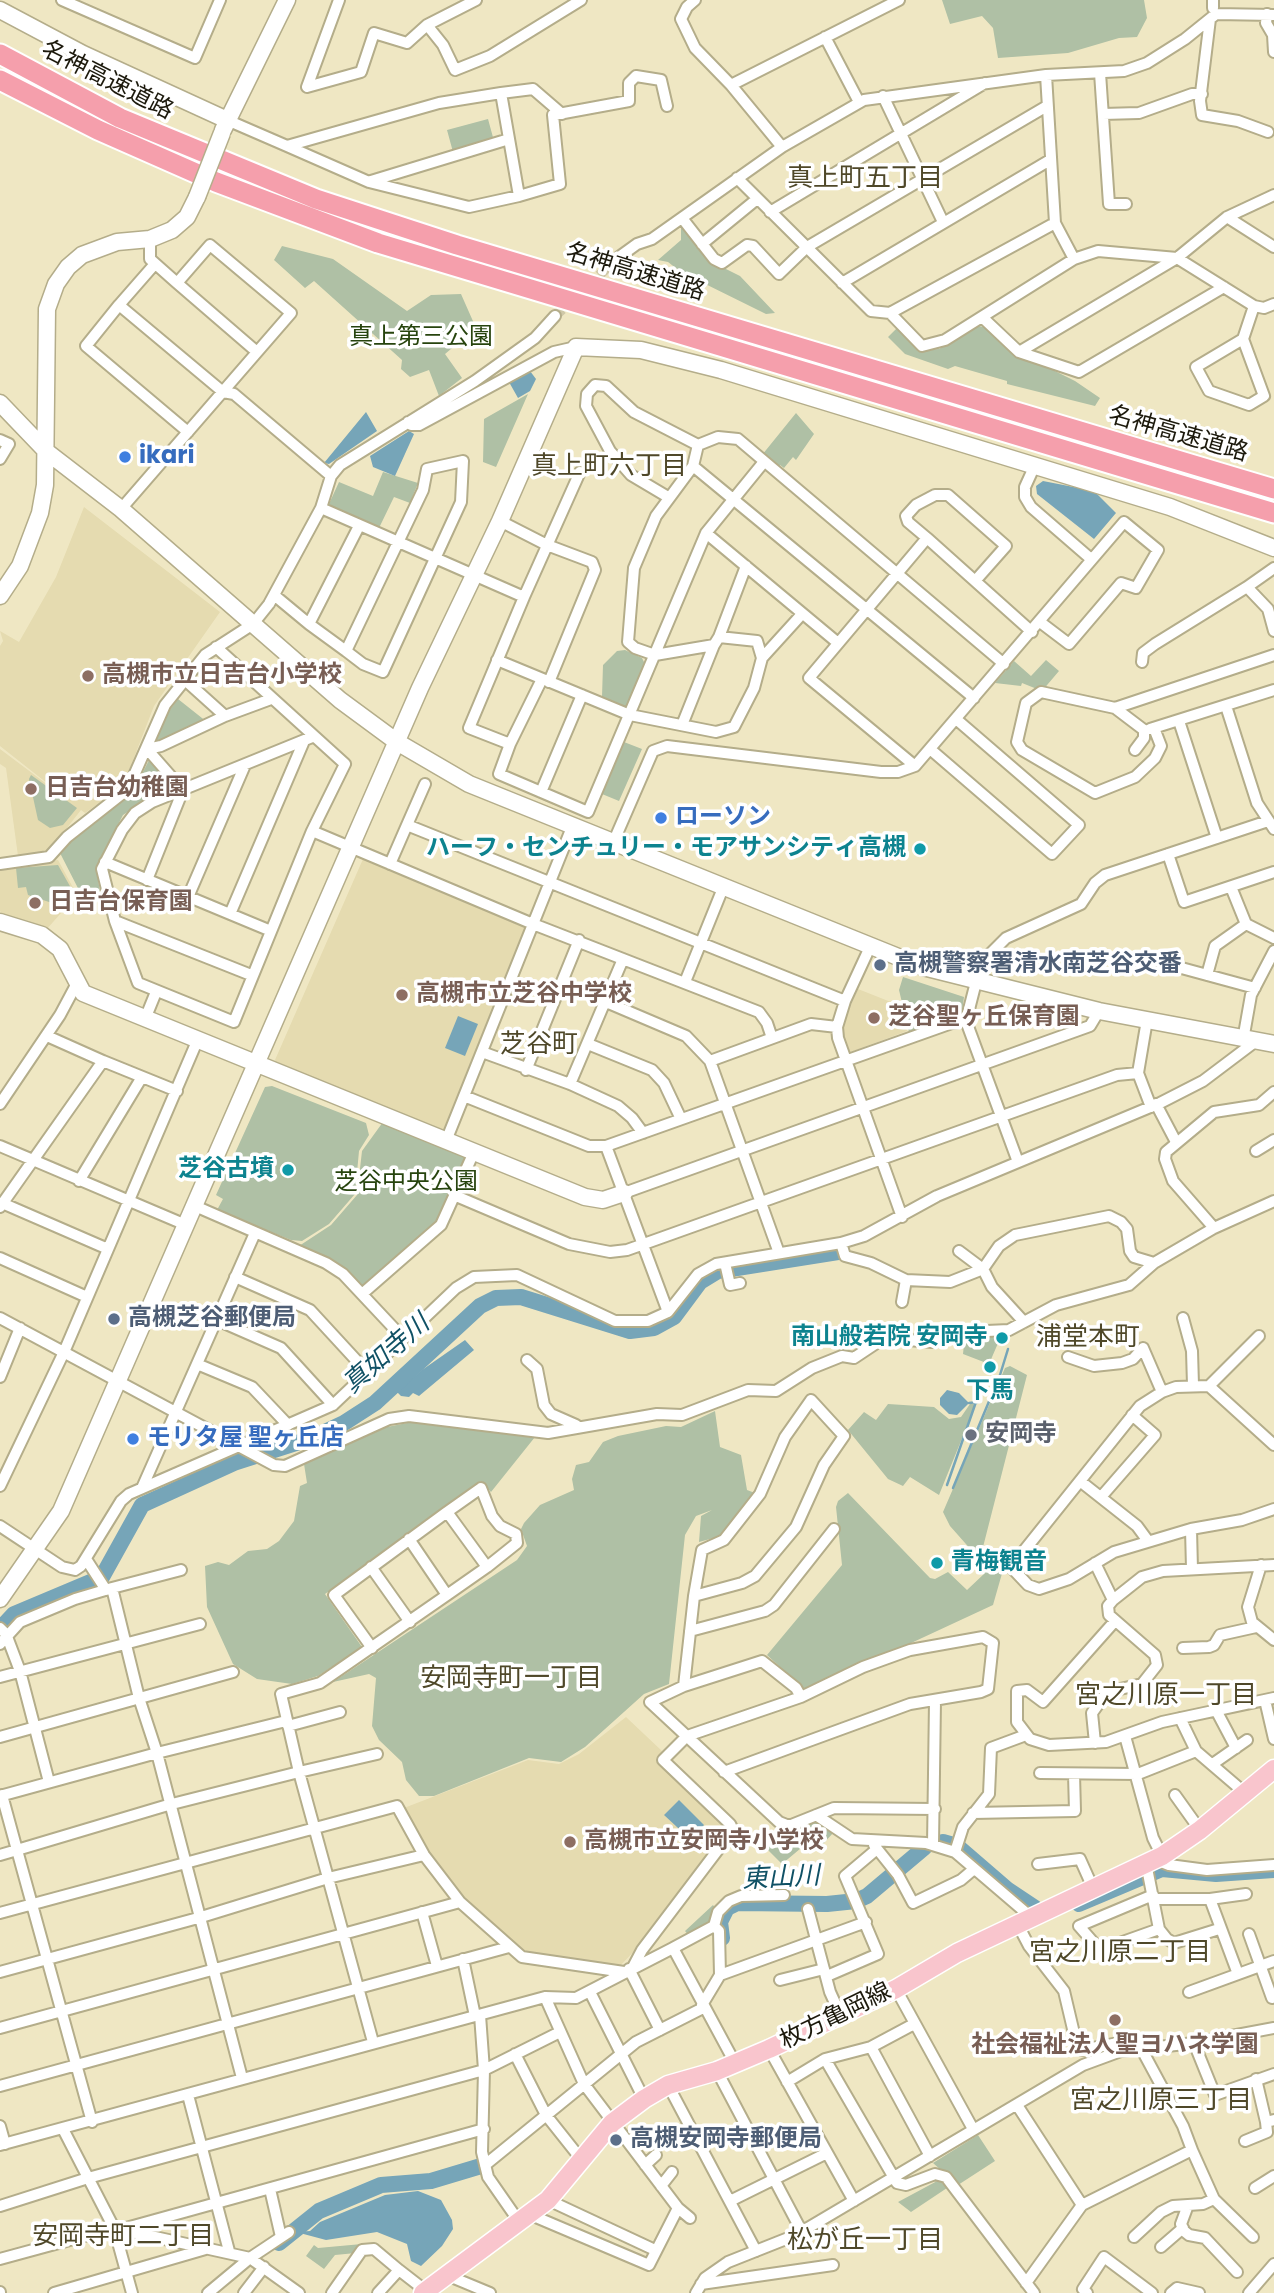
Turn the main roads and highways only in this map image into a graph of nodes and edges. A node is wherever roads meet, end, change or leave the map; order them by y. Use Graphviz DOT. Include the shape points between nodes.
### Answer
graph roads {
  1 [pos="0,46"];
  2 [pos="0,54"];
  3 [pos="0,80"];
  4 [pos="0,87"];
  5 [pos="120,118"];
  6 [pos="98,130"];
  7 [pos="1274,489"];
  8 [pos="1274,513"];
  9 [pos="1274,1769"];
  10 [pos="424,2292"];
  1 -- 5 [label="highway"];
  2 -- 5 [label="highway, 名神高速道路"];
  3 -- 6 [label="highway, 名神高速道路"];
  4 -- 6 [label="highway"];
  5 -- 7 [label="highway, 名神高速道路" via="249,173 457,245"];
  6 -- 8 [label="highway, 名神高速道路" via="229,187 378,243"];
  9 -- 10 [label="main road, 枚方亀岡線" via="1152,1865 1024,1920 896,1989 769,2049 668,2085 644,2099 612,2123 548,2200"];
}
